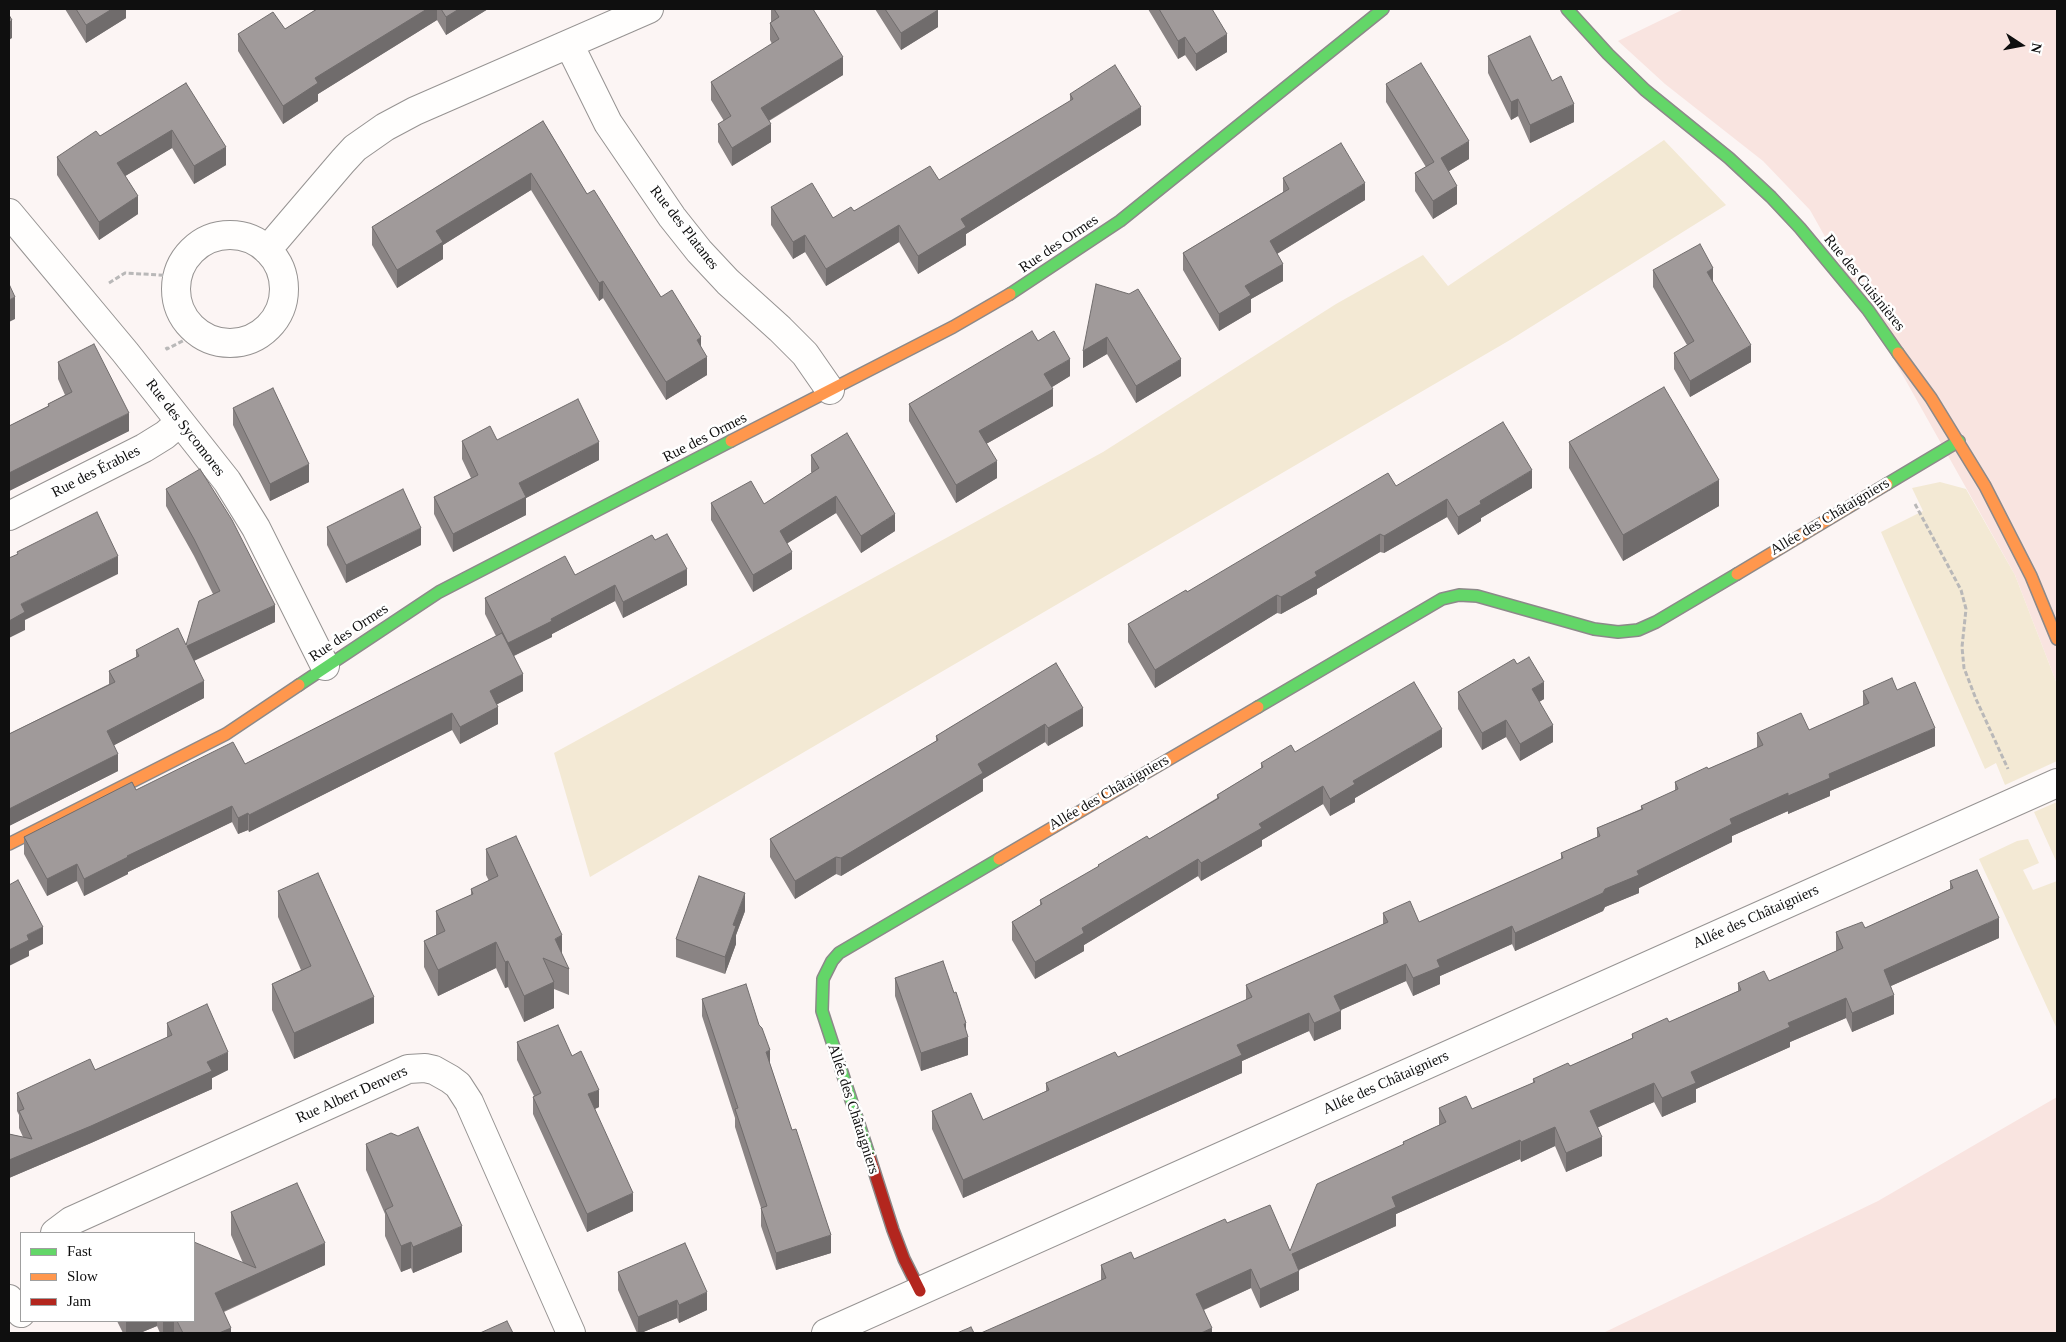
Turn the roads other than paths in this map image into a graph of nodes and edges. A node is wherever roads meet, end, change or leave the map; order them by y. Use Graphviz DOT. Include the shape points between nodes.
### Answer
graph roads {
  1 [pos="649,9"];
  2 [pos="1383,9"];
  3 [pos="1567,9"];
  4 [pos="569,44"];
  5 [pos="9,213"];
  6 [pos="267,250"];
  7 [pos="830,390"];
  8 [pos="180,422"];
  9 [pos="1959,441"];
  10 [pos="9,516"];
  11 [pos="2057,639"];
  12 [pos="325,666"];
  13 [pos="2057,783"];
  14 [pos="9,844"];
  15 [pos="56,1232"];
  16 [pos="920,1291"];
  17 [pos="570,1333"];
  18 [pos="826,1333"];
  1 -- 4 [label="street"];
  2 -- 7 [label="street, Rue des Ormes" via="1098,237 976,315"];
  3 -- 9 [label="street, Rue des Cuisinières" via="1645,90 1743,170 1790,217 1868,310"];
  4 -- 6 [label="street" via="415,111 368,138 329,175"];
  4 -- 7 [label="street, Rue des Platanes" via="608,124 672,217 728,282 804,354"];
  5 -- 8 [label="street, Rue des Sycomores"];
  6 -- 6 [label="street" via="281,270 284,286 283,302 272,324 252,339 220,343 198,333 186,322 176,292 178,276 191,252 215,237 233,235 260,244"];
  7 -- 12 [label="street, Rue des Ormes" via="431,596"];
  8 -- 10 [label="street, Rue des Érables" via="144,448"];
  8 -- 12 [label="street, Rue des Sycomores" via="217,467 252,520"];
  9 -- 11 [label="street, Rue des Cuisinières" via="2010,531"];
  9 -- 16 [label="street, Allée des Châtaigniers" via="1638,630 1594,629 1477,596 1459,595 1442,599 839,953 823,979 822,1011 893,1230"];
  12 -- 14 [label="street, Rue des Ormes" via="226,734"];
  13 -- 16 [label="street, Allée des Châtaigniers"];
  15 -- 17 [label="street, Rue Albert Denvers" via="71,1221 408,1069 425,1068 458,1085 469,1102"];
  16 -- 18 [label="street"];
}
